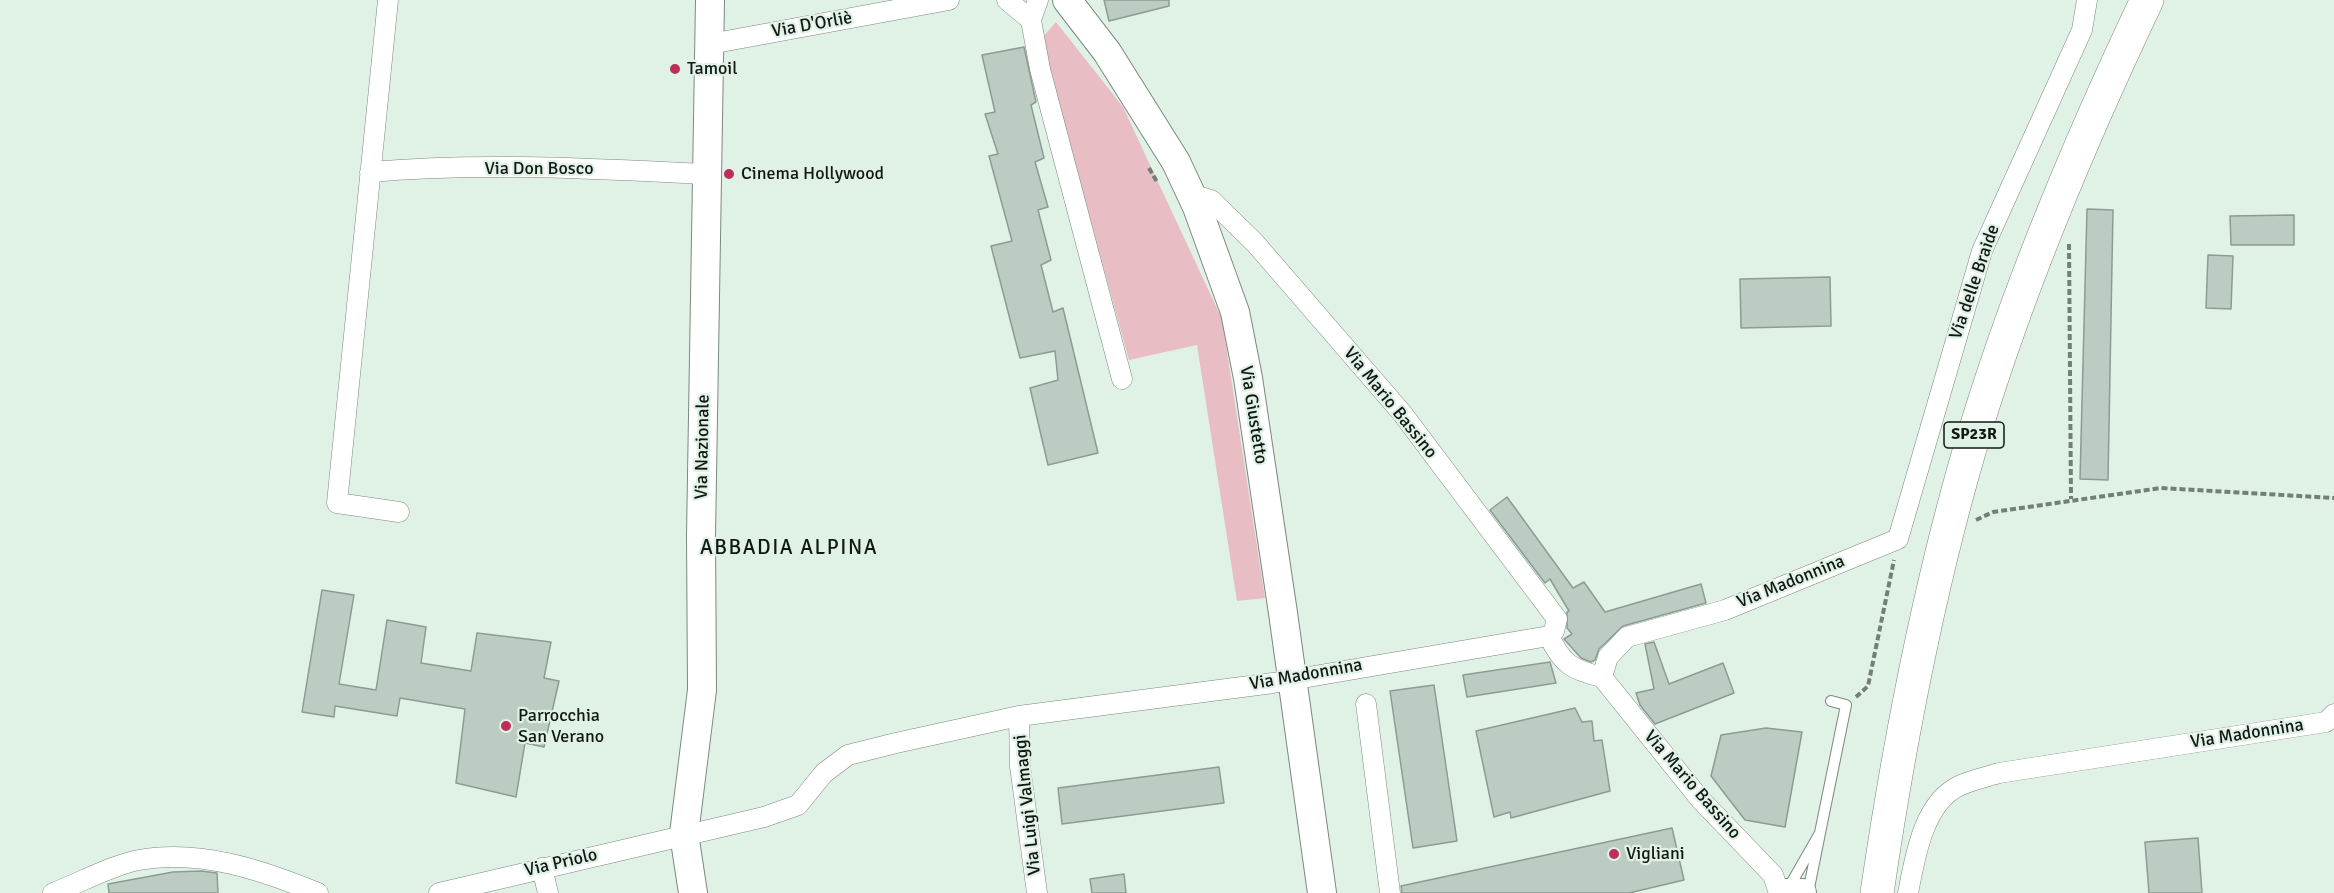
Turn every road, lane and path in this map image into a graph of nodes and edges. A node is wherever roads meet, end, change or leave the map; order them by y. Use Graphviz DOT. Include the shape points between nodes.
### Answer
graph roads {
  1 [pos="388,0"];
  2 [pos="710,0"];
  3 [pos="949,0"];
  4 [pos="1007,0"];
  5 [pos="1038,0"];
  6 [pos="1067,0"];
  7 [pos="2087,0"];
  8 [pos="2125,0"];
  9 [pos="2147,0"];
  10 [pos="1031,20"];
  11 [pos="710,44"];
  12 [pos="1144,159"];
  13 [pos="370,172"];
  14 [pos="707,174"];
  15 [pos="1160,187"];
  16 [pos="1191,194"];
  17 [pos="2069,239"];
  18 [pos="1122,379"];
  19 [pos="2334,498"];
  20 [pos="2071,499"];
  21 [pos="399,512"];
  22 [pos="1971,522"];
  23 [pos="1898,538"];
  24 [pos="1549,636"];
  25 [pos="1292,677"];
  26 [pos="1602,677"];
  27 [pos="1831,701"];
  28 [pos="1366,704"];
  29 [pos="1846,705"];
  30 [pos="2334,714"];
  31 [pos="1019,716"];
  32 [pos="1820,833"];
  33 [pos="684,834"];
  34 [pos="542,868"];
  35 [pos="1324,886"];
  36 [pos="53,893"];
  37 [pos="318,893"];
  38 [pos="439,893"];
  39 [pos="548,893"];
  40 [pos="693,893"];
  41 [pos="1037,893"];
  42 [pos="1390,893"];
  43 [pos="1792,893"];
  44 [pos="1862,893"];
  45 [pos="1877,893"];
  46 [pos="1908,893"];
  1 -- 13 [label="street"];
  2 -- 11 [label="main road, Via Nazionale"];
  3 -- 11 [label="street, Via D'Orliè"];
  4 -- 10 [label="street"];
  5 -- 10 [label="street"];
  6 -- 16 [label="main road, Via Giustetto" via="1116,67 1176,162"];
  7 -- 23 [label="street, Via delle Braide" via="2082,30 1982,251"];
  8 -- 44 [label="highway, SP23R" via="2048,173 1978,360 1950,452 1918,569 1894,682"];
  9 -- 45 [label="highway, SP23R" via="2064,182 1976,429 1938,567 1912,688"];
  10 -- 18 [label="street" via="1040,69"];
  11 -- 14 [label="main road, Via Nazionale"];
  12 -- 15 [label="path"];
  13 -- 14 [label="street, Via Don Bosco" via="586,168"];
  13 -- 21 [label="street" via="338,503"];
  14 -- 33 [label="main road, Via Nazionale" via="702,690"];
  16 -- 24 [label="street, Via Mario Bassino" via="1211,200 1255,243 1402,413 1557,619"];
  16 -- 25 [label="main road, Via Giustetto" via="1235,312"];
  17 -- 20 [label="path"];
  19 -- 20 [label="path" via="2161,488"];
  20 -- 22 [label="path" via="1993,512"];
  23 -- 26 [label="street, Via Madonnina" via="1725,610 1628,637 1608,657"];
  23 -- 29 [label="path" via="1868,686"];
  24 -- 25 [label="street, Via Madonnina"];
  24 -- 26 [label="street" via="1557,653 1574,670"];
  25 -- 31 [label="street, Via Madonnina" via="1273,683"];
  25 -- 35 [label="main road, Via Giustetto"];
  26 -- 43 [label="street, Via Mario Bassino" via="1700,799"];
  27 -- 29 [label="lane"];
  28 -- 42 [label="street"];
  29 -- 32 [label="lane"];
  30 -- 46 [label="street, Via Madonnina" via="2326,722 1999,773 1957,786 1935,808 1919,845"];
  31 -- 33 [label="street, Via Madonnina" via="848,756 824,773 798,805 764,817"];
  31 -- 41 [label="street, Via Luigi Valmaggi" via="1020,766"];
  32 -- 43 [label="lane"];
  32 -- 43 [label="lane"];
  33 -- 34 [label="street, Via Priolo"];
  33 -- 40 [label="main road, Via Nazionale"];
  34 -- 38 [label="street, Via Priolo"];
  34 -- 39 [label="street"];
  36 -- 37 [label="street" via="138,860 207,857"];
}
